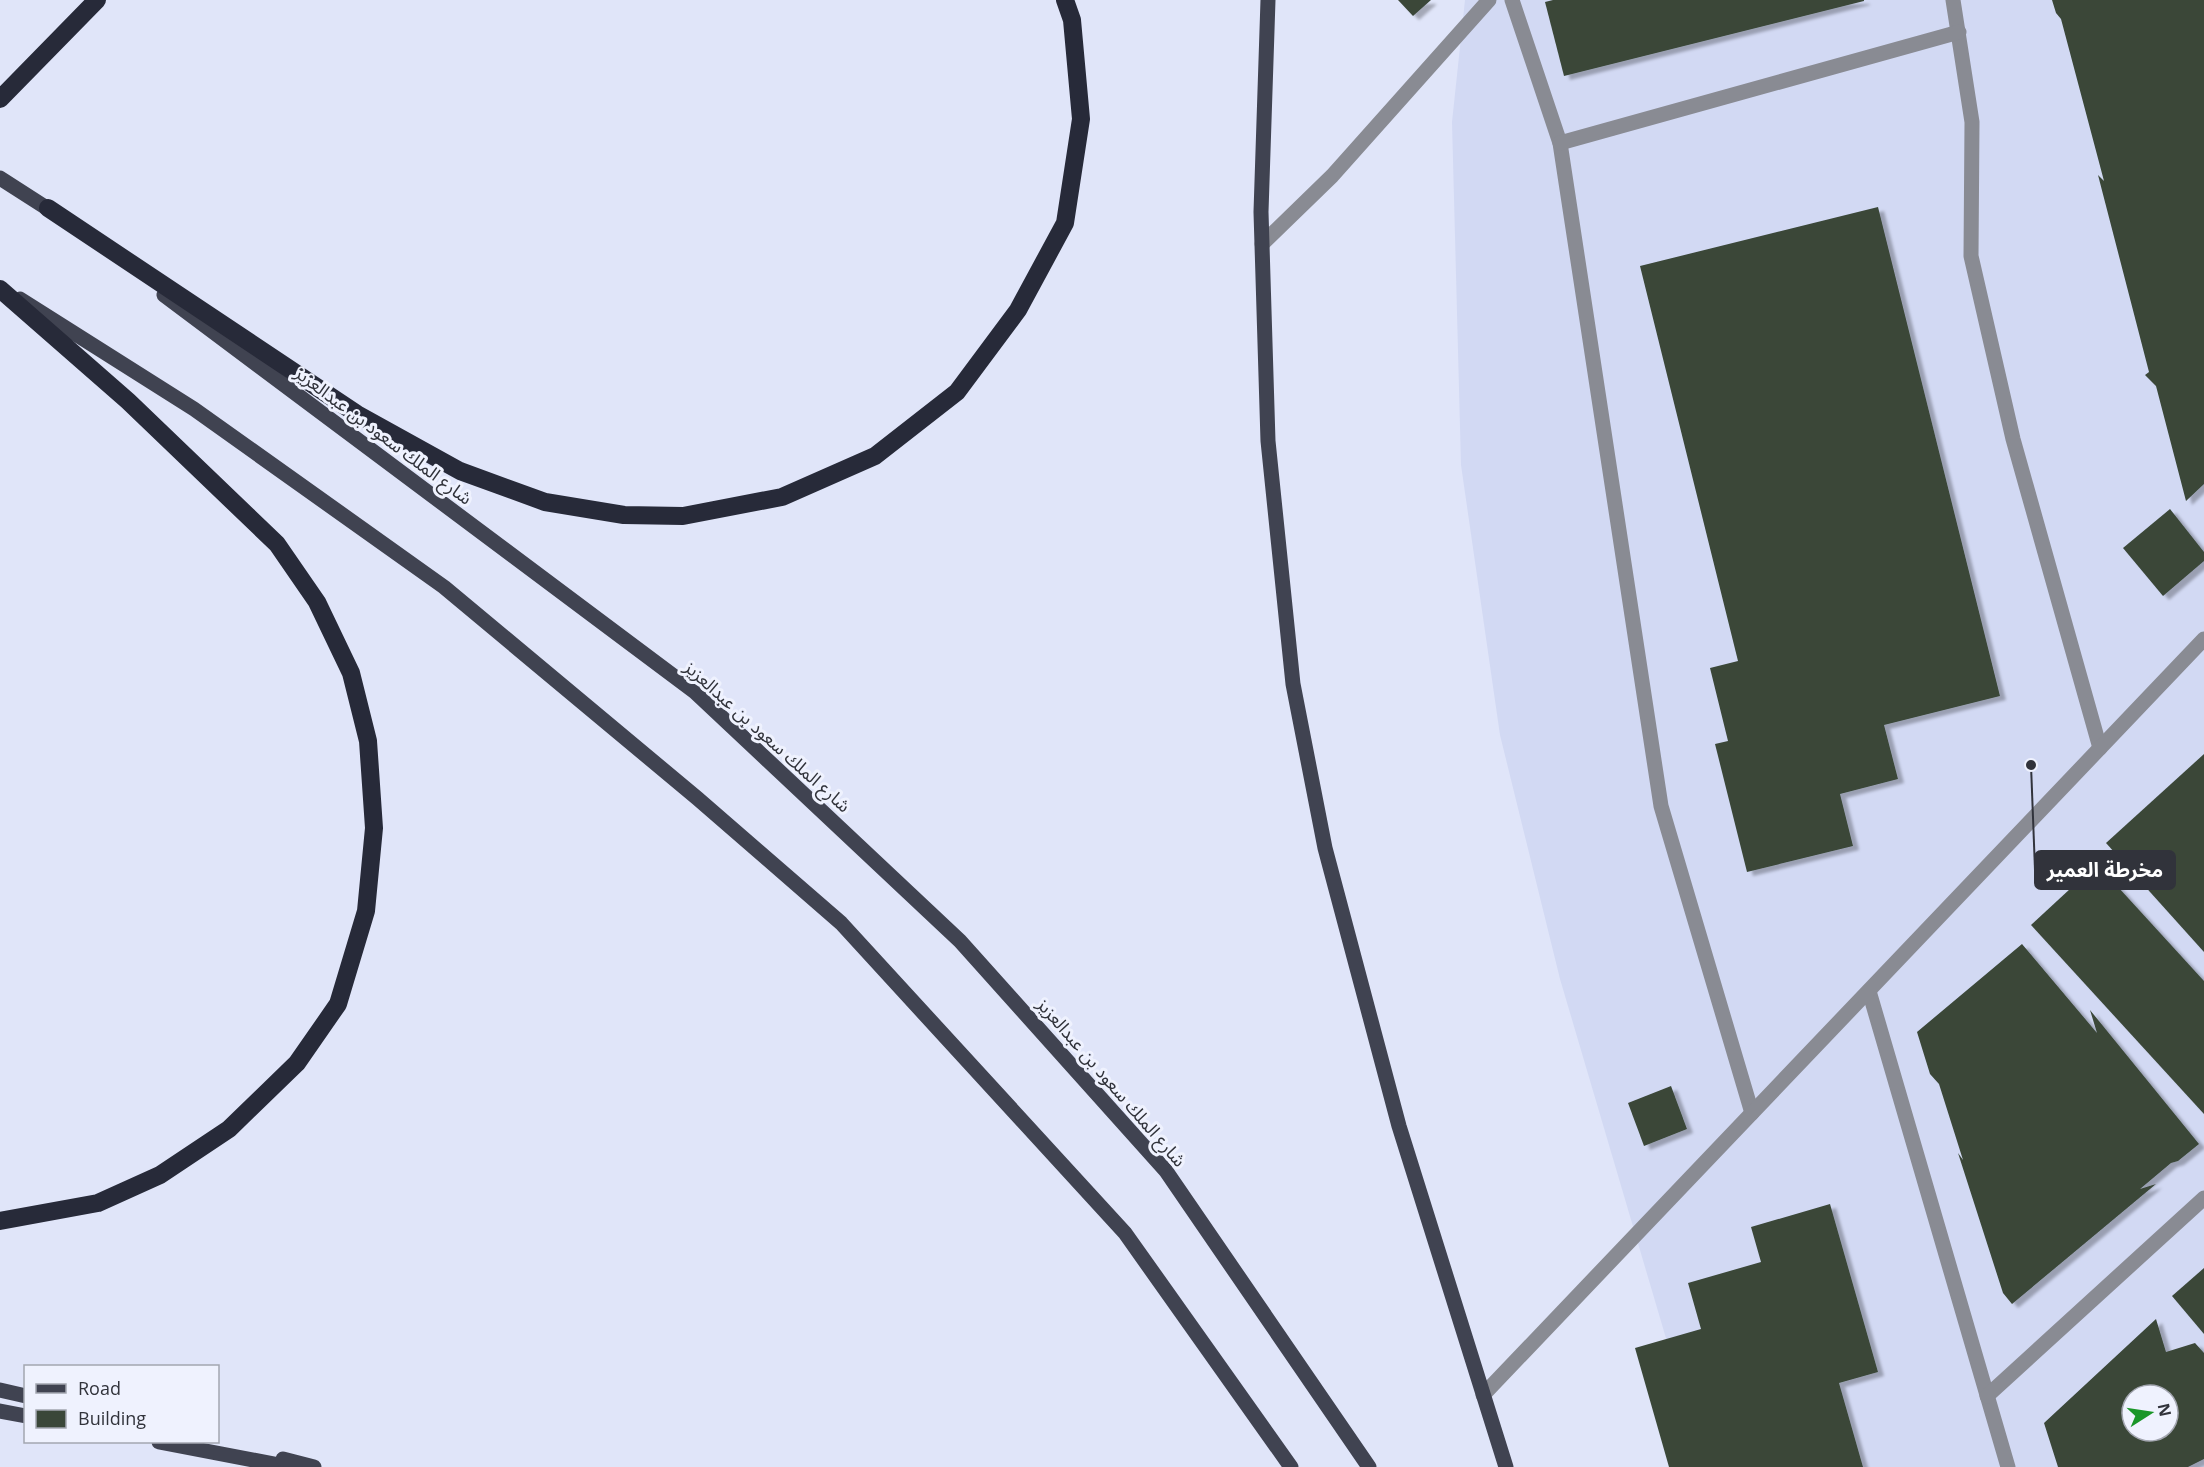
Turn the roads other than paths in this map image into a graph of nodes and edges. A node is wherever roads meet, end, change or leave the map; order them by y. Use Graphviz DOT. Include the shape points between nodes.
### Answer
graph roads {
  1 [pos="97,0"];
  2 [pos="103,0"];
  3 [pos="1065,0"];
  4 [pos="1268,0"];
  5 [pos="1489,0"];
  6 [pos="1512,0"];
  7 [pos="1953,0"];
  8 [pos="80,18"];
  9 [pos="1959,32"];
  10 [pos="0,99"];
  11 [pos="1560,143"];
  12 [pos="0,178"];
  13 [pos="48,208"];
  14 [pos="1262,244"];
  15 [pos="0,288"];
  16 [pos="2204,639"];
  17 [pos="2100,748"];
  18 [pos="1869,991"];
  19 [pos="1752,1113"];
  20 [pos="2204,1198"];
  21 [pos="0,1221"];
  22 [pos="0,1390"];
  23 [pos="1483,1395"];
  24 [pos="24,1396"];
  25 [pos="1987,1396"];
  26 [pos="0,1411"];
  27 [pos="24,1416"];
  28 [pos="164,1443"];
  29 [pos="214,1443"];
  30 [pos="290,1467"];
  31 [pos="314,1467"];
  32 [pos="1291,1467"];
  33 [pos="1369,1467"];
  34 [pos="1506,1467"];
  35 [pos="2008,1467"];
  1 -- 8 [label="highway"];
  2 -- 8 [label="highway"];
  3 -- 13 [label="highway" via="1072,21 1080,119 1065,223 1018,310 957,392 875,456 782,497 683,516 624,515 545,502 460,471 357,414"];
  4 -- 14 [label="main road"];
  5 -- 14 [label="street" via="1332,176"];
  6 -- 11 [label="street"];
  7 -- 9 [label="street"];
  8 -- 10 [label="highway"];
  9 -- 11 [label="street"];
  9 -- 17 [label="street" via="1972,122 1971,256 2013,439"];
  11 -- 19 [label="street" via="1660,806"];
  12 -- 13 [label="main road, شارع الملك سعود بن عبدالعزيز"];
  13 -- 33 [label="main road, شارع الملك سعود بن عبدالعزيز" via="695,692 960,941 1166,1171"];
  14 -- 23 [label="main road" via="1268,441 1293,684 1325,848 1393,1102"];
  15 -- 21 [label="highway" via="128,401 277,544 317,602 351,673 368,741 374,828 366,911 338,1004 297,1063 228,1129 160,1174 98,1203"];
  15 -- 32 [label="main road" via="194,409 444,587 842,923 1125,1233"];
  16 -- 17 [label="street"];
  17 -- 18 [label="street"];
  18 -- 19 [label="street"];
  18 -- 25 [label="street"];
  19 -- 23 [label="street"];
  20 -- 25 [label="street"];
  22 -- 24 [label="main road"];
  23 -- 34 [label="main road"];
  25 -- 35 [label="street"];
  26 -- 27 [label="main road"];
  28 -- 30 [label="main road"];
  29 -- 31 [label="main road"];
}
